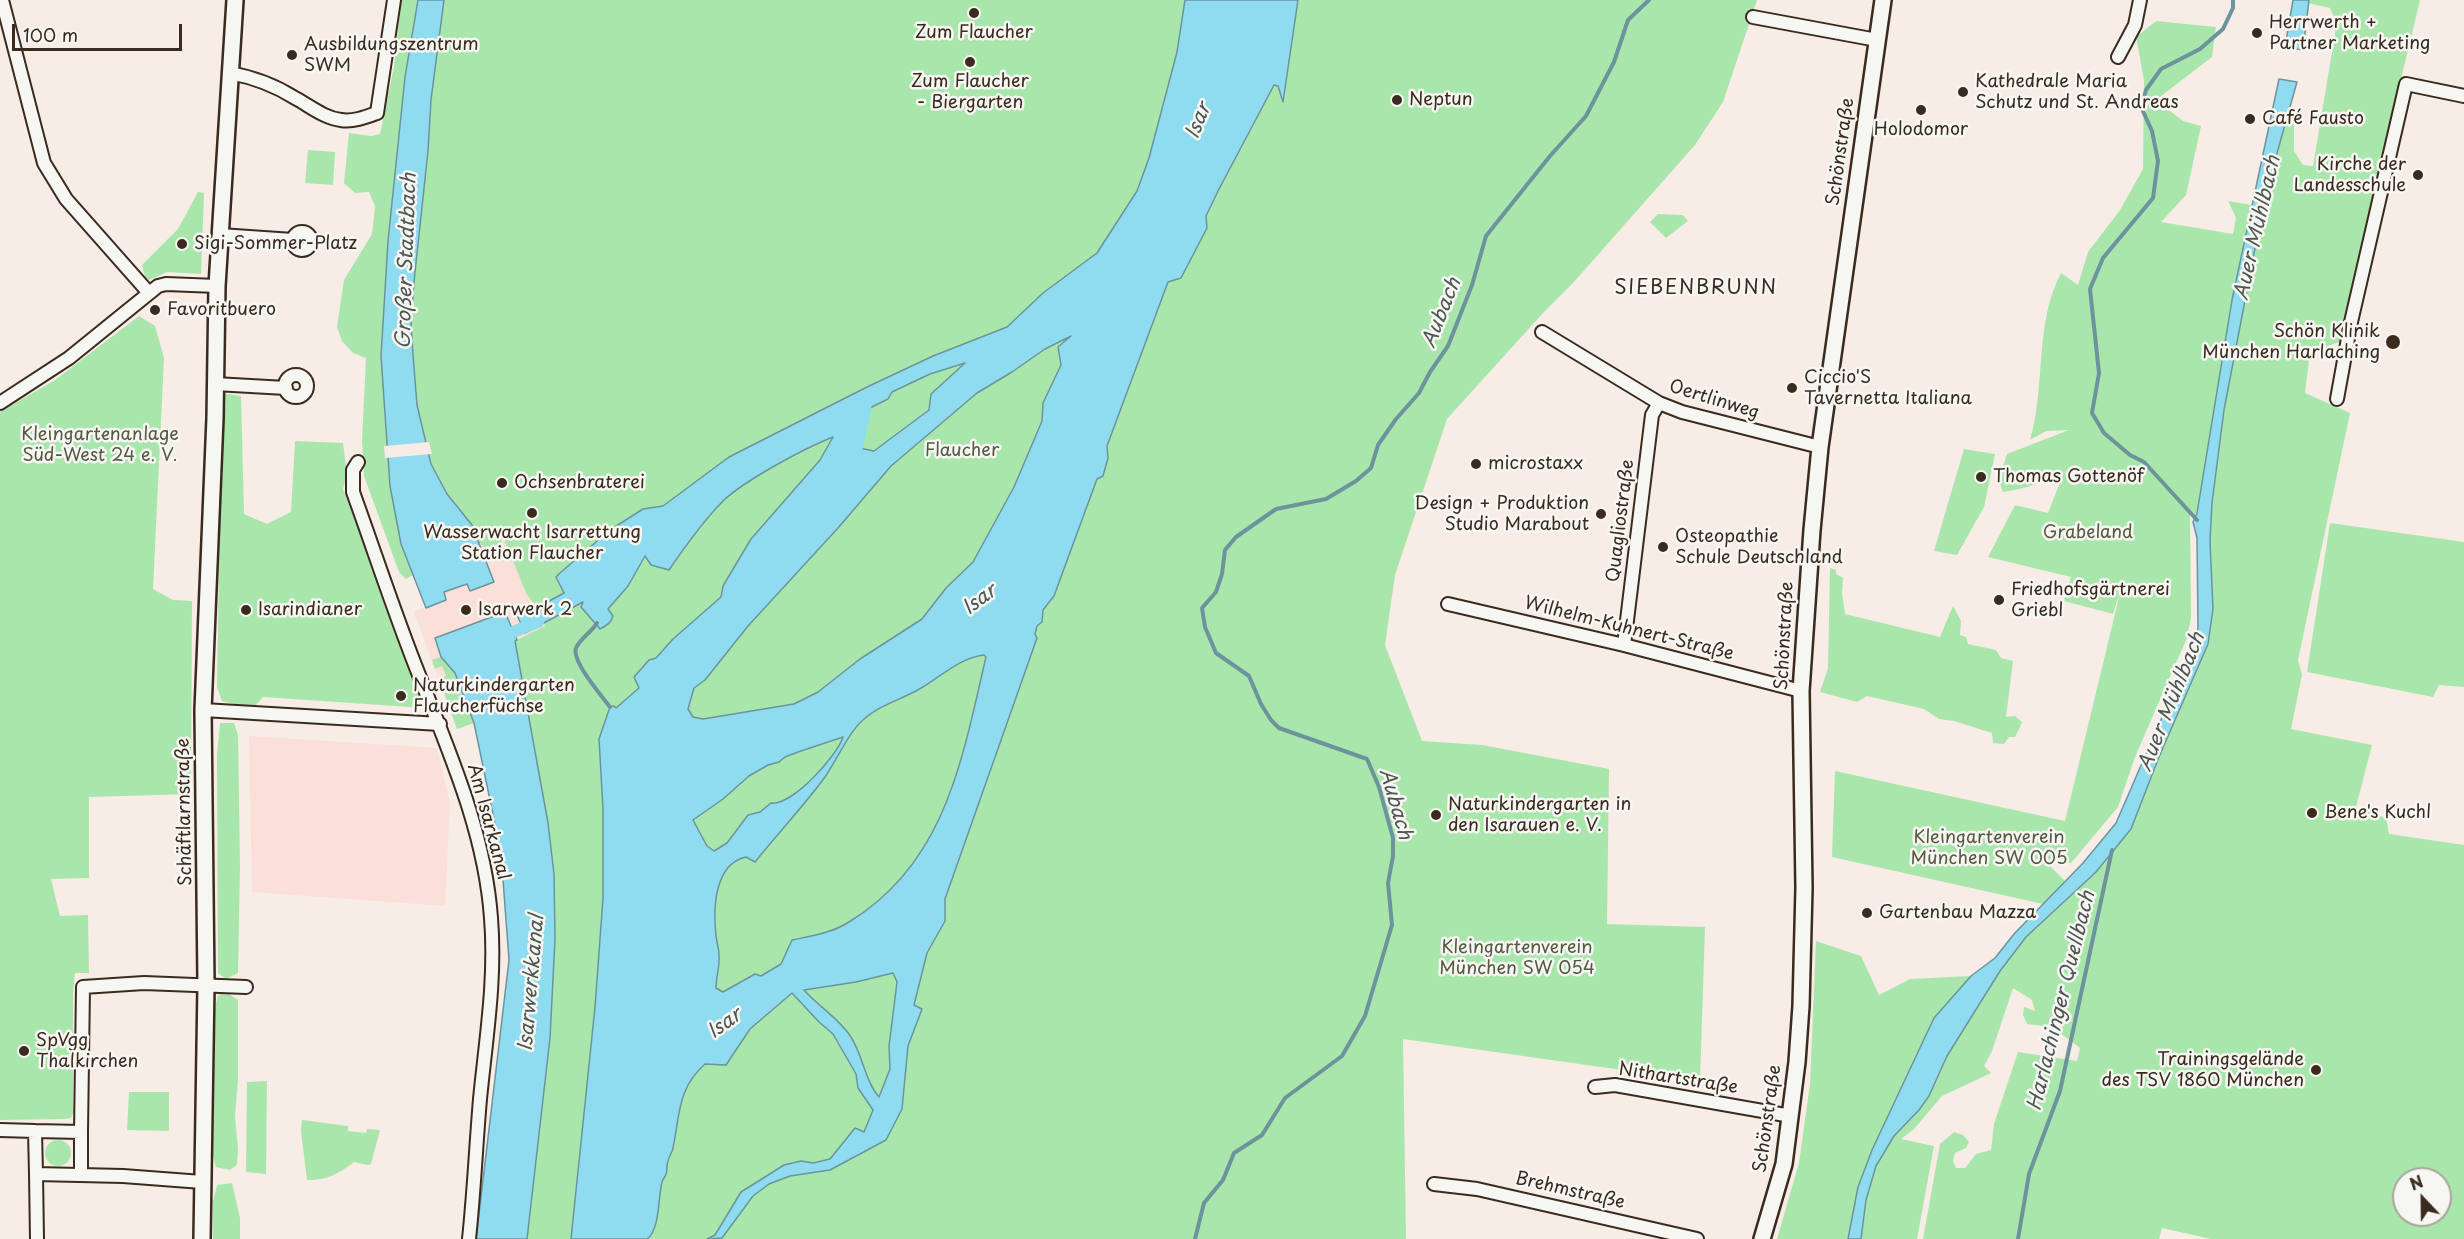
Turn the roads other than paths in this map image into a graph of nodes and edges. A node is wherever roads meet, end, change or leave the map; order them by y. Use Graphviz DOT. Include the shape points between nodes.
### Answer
graph roads {
  1 [pos="2,0"];
  2 [pos="235,0"];
  3 [pos="394,0"];
  4 [pos="1882,0"];
  5 [pos="2140,0"];
  6 [pos="1753,17"];
  7 [pos="1877,40"];
  8 [pos="2118,57"];
  9 [pos="230,73"];
  10 [pos="2464,96"];
  11 [pos="220,235"];
  12 [pos="293,240"];
  13 [pos="217,286"];
  14 [pos="148,293"];
  15 [pos="1542,332"];
  16 [pos="215,384"];
  17 [pos="286,388"];
  18 [pos="2337,399"];
  19 [pos="0,403"];
  20 [pos="1659,403"];
  21 [pos="1820,447"];
  22 [pos="358,462"];
  23 [pos="1448,604"];
  24 [pos="1624,645"];
  25 [pos="1801,691"];
  26 [pos="203,710"];
  27 [pos="440,724"];
  28 [pos="206,984"];
  29 [pos="246,987"];
  30 [pos="1595,1087"];
  31 [pos="1791,1116"];
  32 [pos="0,1130"];
  33 [pos="35,1131"];
  34 [pos="81,1132"];
  35 [pos="36,1174"];
  36 [pos="81,1174"];
  37 [pos="202,1182"];
  38 [pos="1434,1185"];
  39 [pos="37,1239"];
  40 [pos="202,1239"];
  41 [pos="470,1239"];
  42 [pos="1697,1239"];
  43 [pos="1762,1239"];
  1 -- 14 [label="street" via="44,163 66,199"];
  2 -- 9 [label="street, Schäftlarnstraße"];
  3 -- 9 [label="street" via="377,113 343,121 293,96"];
  4 -- 7 [label="street, Schönstraße"];
  5 -- 8 [label="street" via="2135,26"];
  6 -- 7 [label="street"];
  7 -- 21 [label="street, Schönstraße"];
  9 -- 11 [label="street, Schäftlarnstraße"];
  10 -- 18 [label="street" via="2406,84"];
  11 -- 12 [label="street"];
  11 -- 13 [label="street, Schäftlarnstraße"];
  13 -- 14 [label="street" via="166,284"];
  13 -- 16 [label="street, Schäftlarnstraße"];
  14 -- 19 [label="street" via="69,358"];
  15 -- 20 [label="street, Oertlinweg"];
  16 -- 17 [label="street"];
  16 -- 26 [label="street, Schäftlarnstraße"];
  20 -- 21 [label="street, Oertlinweg" via="1710,421"];
  20 -- 24 [label="street, Quagliostraße" via="1652,415"];
  21 -- 25 [label="street, Schönstraße"];
  22 -- 27 [label="street, Am Isarkanal" via="353,470 353,492"];
  23 -- 24 [label="street, Wilhelm-Kuhnert-Straße"];
  24 -- 25 [label="street, Wilhelm-Kuhnert-Straße"];
  25 -- 31 [label="street, Schönstraße" via="1803,953"];
  26 -- 27 [label="street"];
  26 -- 28 [label="street, Schäftlarnstraße"];
  27 -- 41 [label="street, Am Isarkanal" via="482,858 491,916 491,998"];
  28 -- 29 [label="street"];
  28 -- 34 [label="street" via="83,987"];
  28 -- 37 [label="street, Schäftlarnstraße"];
  30 -- 31 [label="street, Nithartstraße" via="1616,1085"];
  31 -- 43 [label="street, Schönstraße" via="1784,1164"];
  32 -- 33 [label="street"];
  33 -- 34 [label="street"];
  33 -- 35 [label="street"];
  34 -- 36 [label="street"];
  35 -- 36 [label="street"];
  35 -- 39 [label="street"];
  36 -- 37 [label="street"];
  37 -- 40 [label="street, Schäftlarnstraße"];
  38 -- 42 [label="street, Brehmstraße" via="1477,1189"];
}
